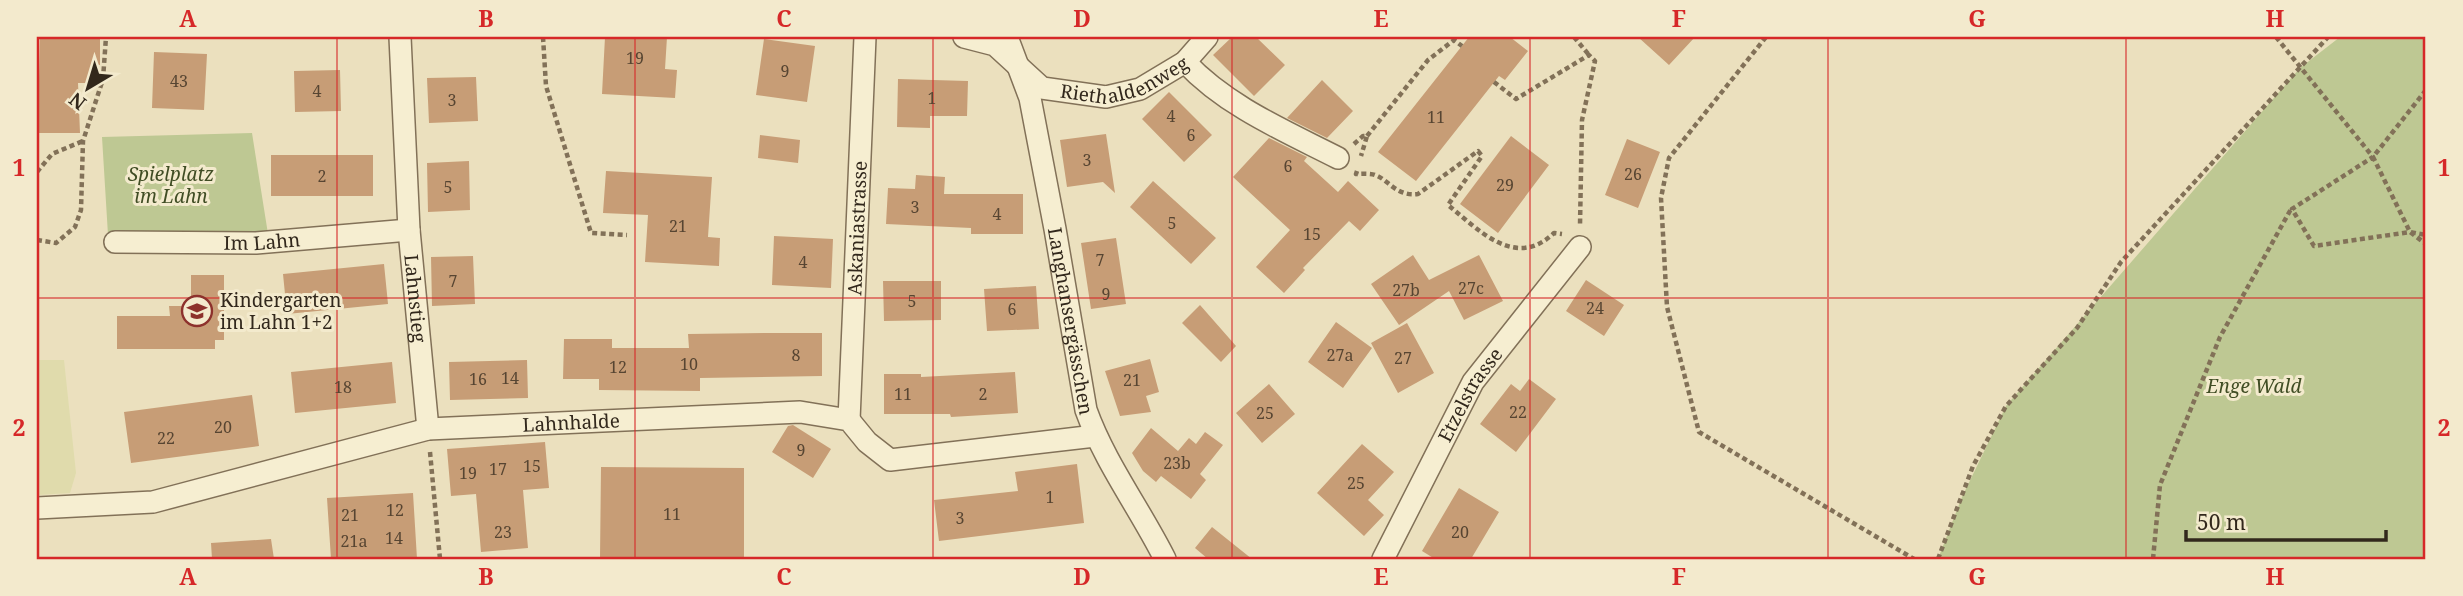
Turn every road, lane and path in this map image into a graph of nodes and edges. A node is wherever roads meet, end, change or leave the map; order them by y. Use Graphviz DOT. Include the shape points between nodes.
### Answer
graph roads {
  1 [pos="106,37"];
  2 [pos="400,37"];
  3 [pos="543,37"];
  4 [pos="864,37"];
  5 [pos="964,37"];
  6 [pos="1007,37"];
  7 [pos="1207,37"];
  8 [pos="1574,37"];
  9 [pos="1766,37"];
  10 [pos="2277,37"];
  11 [pos="2328,37"];
  12 [pos="1462,46"];
  13 [pos="1589,55"];
  14 [pos="1185,62"];
  15 [pos="1018,67"];
  16 [pos="2300,68"];
  17 [pos="1494,82"];
  18 [pos="2426,90"];
  19 [pos="1367,136"];
  20 [pos="83,142"];
  21 [pos="2372,157"];
  22 [pos="1338,158"];
  23 [pos="37,172"];
  24 [pos="2292,209"];
  25 [pos="409,230"];
  26 [pos="2410,232"];
  27 [pos="1561,233"];
  28 [pos="627,235"];
  29 [pos="2426,235"];
  30 [pos="37,240"];
  31 [pos="115,242"];
  32 [pos="2426,244"];
  33 [pos="1580,247"];
  34 [pos="849,420"];
  35 [pos="428,429"];
  36 [pos="1095,436"];
  37 [pos="37,508"];
  38 [pos="440,559"];
  39 [pos="1165,559"];
  40 [pos="1383,559"];
  41 [pos="1914,559"];
  42 [pos="1938,559"];
  43 [pos="2153,559"];
  1 -- 20 [label="path" via="103,79"];
  2 -- 25 [label="street, Lahnstieg"];
  3 -- 28 [label="path" via="546,86 591,233"];
  4 -- 34 [label="street, Askaniastrasse"];
  5 -- 15 [label="street, Riethaldenweg" via="995,45"];
  6 -- 15 [label="street, Langhansergässchen"];
  7 -- 14 [label="street, Riethaldenweg"];
  8 -- 13 [label="path"];
  9 -- 41 [label="path" via="1669,158 1661,198 1667,307 1699,432"];
  10 -- 16 [label="path"];
  11 -- 16 [label="path"];
  12 -- 19 [label="path" via="1454,40 1428,60"];
  13 -- 17 [label="path" via="1516,99"];
  13 -- 33 [label="path" via="1595,61 1583,120"];
  14 -- 15 [label="street, Riethaldenweg" via="1140,89 1106,97 1042,88"];
  14 -- 22 [label="street" via="1255,116"];
  15 -- 36 [label="street, Langhansergässchen" via="1030,98 1086,410"];
  16 -- 21 [label="path"];
  16 -- 42 [label="path" via="2121,262 2077,328 2006,405 1973,466"];
  18 -- 21 [label="path"];
  19 -- 22 [label="path"];
  19 -- 27 [label="path" via="1356,174 1376,174 1389,186 1418,194 1478,151 1482,156 1448,205 1496,243 1518,248"];
  20 -- 23 [label="path" via="52,154"];
  20 -- 30 [label="path" via="81,209 75,227 56,243"];
  21 -- 24 [label="path"];
  21 -- 26 [label="path"];
  24 -- 26 [label="path" via="2314,246"];
  24 -- 43 [label="path" via="2220,337 2160,485"];
  25 -- 31 [label="street, Im Lahn" via="256,243"];
  25 -- 35 [label="street, Lahnstieg"];
  26 -- 29 [label="path"];
  26 -- 32 [label="path"];
  33 -- 40 [label="street, Etzelstrasse" via="1473,382"];
  34 -- 35 [label="street, Lahnhalde" via="800,412"];
  34 -- 36 [label="street" via="890,460"];
  35 -- 37 [label="street, Lahnhalde" via="153,502"];
  35 -- 38 [label="path"];
  36 -- 39 [label="street, Langhansergässchen"];
}
